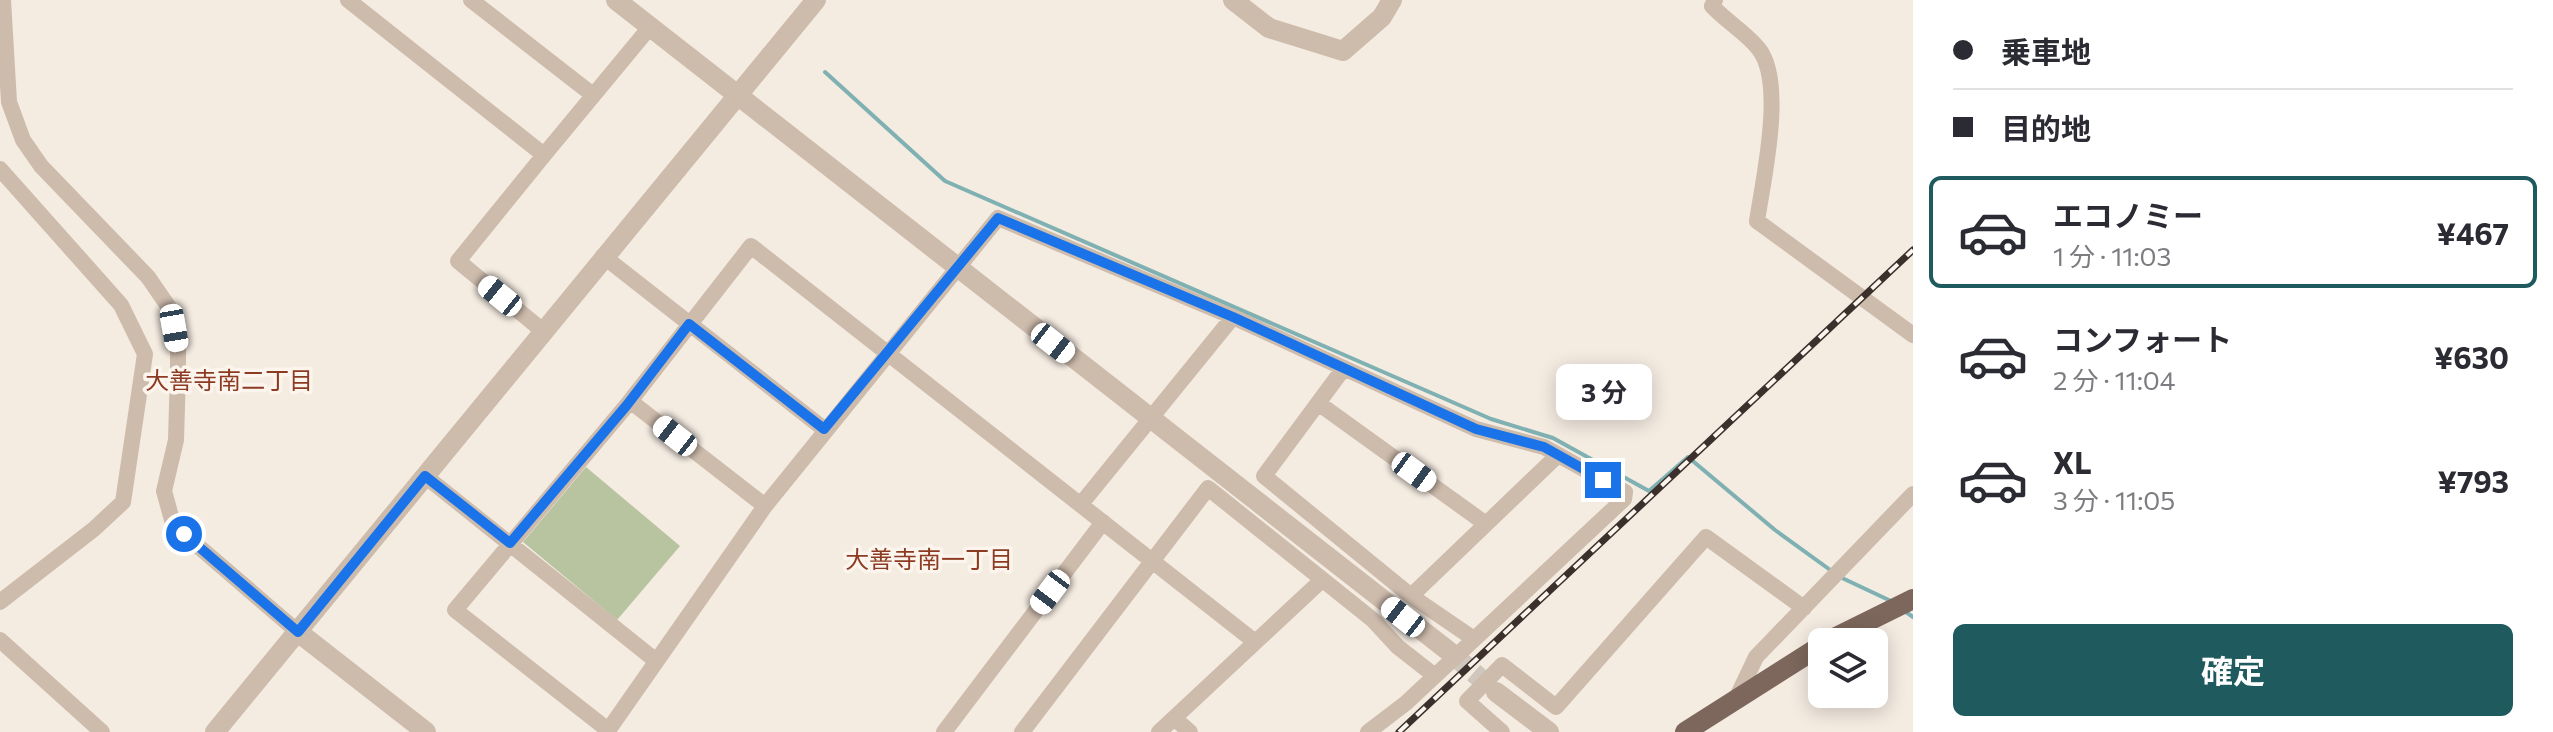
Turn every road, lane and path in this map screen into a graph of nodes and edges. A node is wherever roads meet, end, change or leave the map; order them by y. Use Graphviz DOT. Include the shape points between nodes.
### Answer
graph roads {
  1 [pos="3,0"];
  2 [pos="471,0"];
  3 [pos="616,0"];
  4 [pos="816,0"];
  5 [pos="1233,0"];
  6 [pos="1392,0"];
  7 [pos="1715,0"];
  8 [pos="358,3"];
  9 [pos="650,27"];
  10 [pos="736,94"];
  11 [pos="593,95"];
  12 [pos="544,155"];
  13 [pos="0,169"];
  14 [pos="603,256"];
  15 [pos="955,267"];
  16 [pos="1233,317"];
  17 [pos="689,324"];
  18 [pos="543,331"];
  19 [pos="1913,335"];
  20 [pos="888,353"];
  21 [pos="1344,368"];
  22 [pos="630,401"];
  23 [pos="1318,403"];
  24 [pos="1150,419"];
  25 [pos="824,429"];
  26 [pos="1558,455"];
  27 [pos="425,476"];
  28 [pos="1913,494"];
  29 [pos="1081,504"];
  30 [pos="765,506"];
  31 [pos="1103,522"];
  32 [pos="1486,524"];
  33 [pos="510,543"];
  34 [pos="1154,562"];
  35 [pos="1322,580"];
  36 [pos="1411,596"];
  37 [pos="1913,599"];
  38 [pos="0,602"];
  39 [pos="1804,608"];
  40 [pos="1854,628"];
  41 [pos="298,632"];
  42 [pos="1474,639"];
  43 [pos="0,640"];
  44 [pos="1254,641"];
  45 [pos="1451,653"];
  46 [pos="1808,653"];
  47 [pos="655,660"];
  48 [pos="1435,676"];
  49 [pos="1496,692"];
  50 [pos="1737,697"];
  51 [pos="1174,718"];
  52 [pos="607,731"];
  53 [pos="102,732"];
  54 [pos="215,732"];
  55 [pos="426,732"];
  56 [pos="944,732"];
  57 [pos="1022,732"];
  58 [pos="1159,732"];
  59 [pos="1190,732"];
  60 [pos="1368,732"];
  61 [pos="1502,732"];
  62 [pos="1549,732"];
  63 [pos="1685,732"];
  1 -- 41 [label="street" via="9,102 23,140 41,166 148,277 168,306 178,348 176,440 164,491 172,520"];
  2 -- 11 [label="street"];
  3 -- 9 [label="street"];
  4 -- 10 [label="street"];
  5 -- 6 [label="street" via="1269,28 1343,51 1382,17"];
  7 -- 19 [label="street" via="1712,6 1759,49 1771,76 1757,221"];
  8 -- 12 [label="street"];
  9 -- 10 [label="street"];
  9 -- 11 [label="street"];
  10 -- 14 [label="street"];
  10 -- 15 [label="street"];
  11 -- 12 [label="street"];
  12 -- 18 [label="street" via="458,261"];
  13 -- 38 [label="street" via="121,305 145,354 123,502"];
  14 -- 17 [label="street"];
  14 -- 18 [label="street"];
  15 -- 16 [label="street" via="998,218"];
  15 -- 20 [label="street"];
  15 -- 24 [label="street"];
  16 -- 21 [label="street"];
  16 -- 24 [label="street"];
  17 -- 20 [label="street" via="751,246"];
  17 -- 22 [label="street"];
  17 -- 25 [label="street"];
  18 -- 27 [label="street"];
  20 -- 25 [label="street"];
  20 -- 29 [label="street"];
  21 -- 23 [label="street"];
  21 -- 26 [label="street" via="1476,429"];
  22 -- 30 [label="street"];
  22 -- 33 [label="street"];
  23 -- 32 [label="street"];
  23 -- 36 [label="street" via="1264,476"];
  24 -- 29 [label="street"];
  24 -- 45 [label="street"];
  25 -- 30 [label="street"];
  26 -- 32 [label="street"];
  26 -- 42 [label="street" via="1625,492 1624,499"];
  27 -- 33 [label="street"];
  27 -- 41 [label="street"];
  28 -- 39 [label="street"];
  29 -- 31 [label="street"];
  30 -- 47 [label="street"];
  31 -- 34 [label="street"];
  31 -- 56 [label="street"];
  32 -- 36 [label="street"];
  33 -- 47 [label="street"];
  33 -- 52 [label="street" via="455,610"];
  34 -- 35 [label="street" via="1208,488"];
  34 -- 44 [label="street"];
  34 -- 57 [label="street"];
  35 -- 44 [label="street"];
  35 -- 48 [label="street"];
  36 -- 42 [label="street"];
  37 -- 40 [label="main road"];
  39 -- 50 [label="street" via="1756,657"];
  39 -- 61 [label="street" via="1706,537 1556,707 1502,665 1467,701"];
  41 -- 54 [label="street"];
  41 -- 55 [label="street"];
  42 -- 48 [label="street"];
  43 -- 53 [label="street"];
  44 -- 51 [label="street"];
  46 -- 50 [label="main road"];
  47 -- 52 [label="street"];
  48 -- 60 [label="street"];
  49 -- 62 [label="street"];
  50 -- 63 [label="main road"];
  51 -- 58 [label="street"];
  51 -- 59 [label="street"];
}
